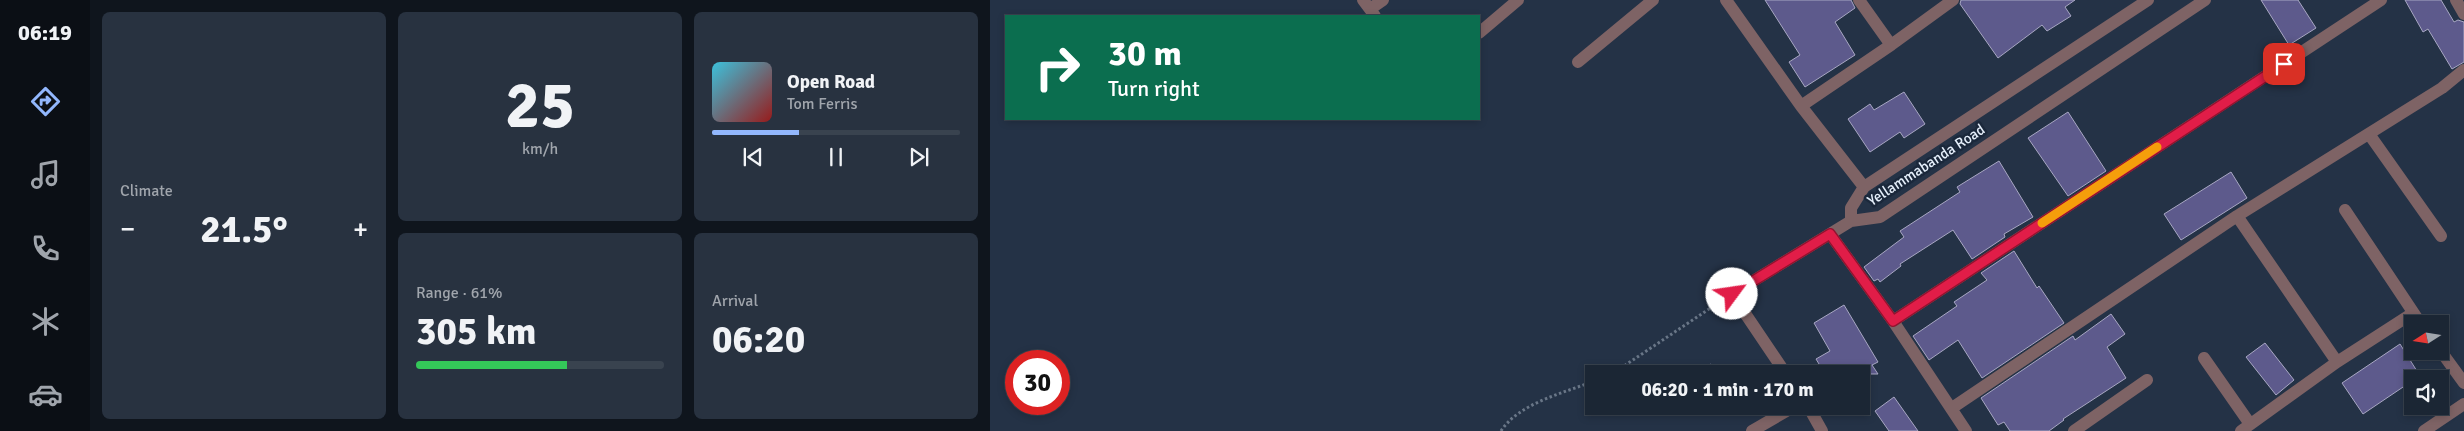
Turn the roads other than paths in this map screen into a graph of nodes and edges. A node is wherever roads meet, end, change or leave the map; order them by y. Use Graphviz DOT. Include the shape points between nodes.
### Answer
graph roads {
  1 [pos="1383,0"];
  2 [pos="1518,0"];
  3 [pos="1653,0"];
  4 [pos="1726,0"];
  5 [pos="1859,0"];
  6 [pos="1953,0"];
  7 [pos="2148,0"];
  8 [pos="2205,0"];
  9 [pos="2381,0"];
  10 [pos="2456,0"];
  11 [pos="1369,9"];
  12 [pos="2464,14"];
  13 [pos="1480,32"];
  14 [pos="1891,45"];
  15 [pos="1578,62"];
  16 [pos="2464,70"];
  17 [pos="1801,106"];
  18 [pos="2369,134"];
  19 [pos="1864,187"];
  20 [pos="2344,210"];
  21 [pos="2238,216"];
  22 [pos="1851,221"];
  23 [pos="1830,234"];
  24 [pos="2441,236"];
  25 [pos="2413,313"];
  26 [pos="1893,321"];
  27 [pos="2204,358"];
  28 [pos="2447,360"];
  29 [pos="2337,362"];
  30 [pos="1780,365"];
  31 [pos="2147,380"];
  32 [pos="2464,383"];
  33 [pos="2464,404"];
  34 [pos="1952,408"];
  35 [pos="1780,415"];
  36 [pos="1813,415"];
  37 [pos="2245,428"];
  38 [pos="1752,431"];
  39 [pos="1822,431"];
  40 [pos="1966,431"];
  41 [pos="2074,431"];
  42 [pos="2426,431"];
  1 -- 11 [label="street"];
  2 -- 13 [label="street"];
  3 -- 15 [label="street"];
  4 -- 17 [label="street"];
  5 -- 14 [label="street"];
  6 -- 14 [label="street"];
  7 -- 19 [label="street, Yellammabanda Road"];
  8 -- 22 [label="street, Yellammabanda Road" via="1880,217"];
  9 -- 26 [label="street"];
  10 -- 12 [label="street"];
  14 -- 17 [label="street"];
  16 -- 18 [label="street" via="2442,88"];
  17 -- 19 [label="street"];
  18 -- 21 [label="street"];
  18 -- 24 [label="street"];
  19 -- 22 [label="street, Yellammabanda Road" via="1851,208"];
  20 -- 25 [label="street"];
  21 -- 29 [label="street"];
  21 -- 34 [label="street"];
  22 -- 23 [label="street"];
  23 -- 26 [label="street"];
  23 -- 30 [label="street" via="1732,294"];
  25 -- 29 [label="street"];
  26 -- 34 [label="street"];
  27 -- 37 [label="street"];
  28 -- 32 [label="street"];
  29 -- 37 [label="street"];
  31 -- 41 [label="street"];
  33 -- 42 [label="street"];
  34 -- 40 [label="street"];
  35 -- 38 [label="street"];
  36 -- 39 [label="street"];
}
